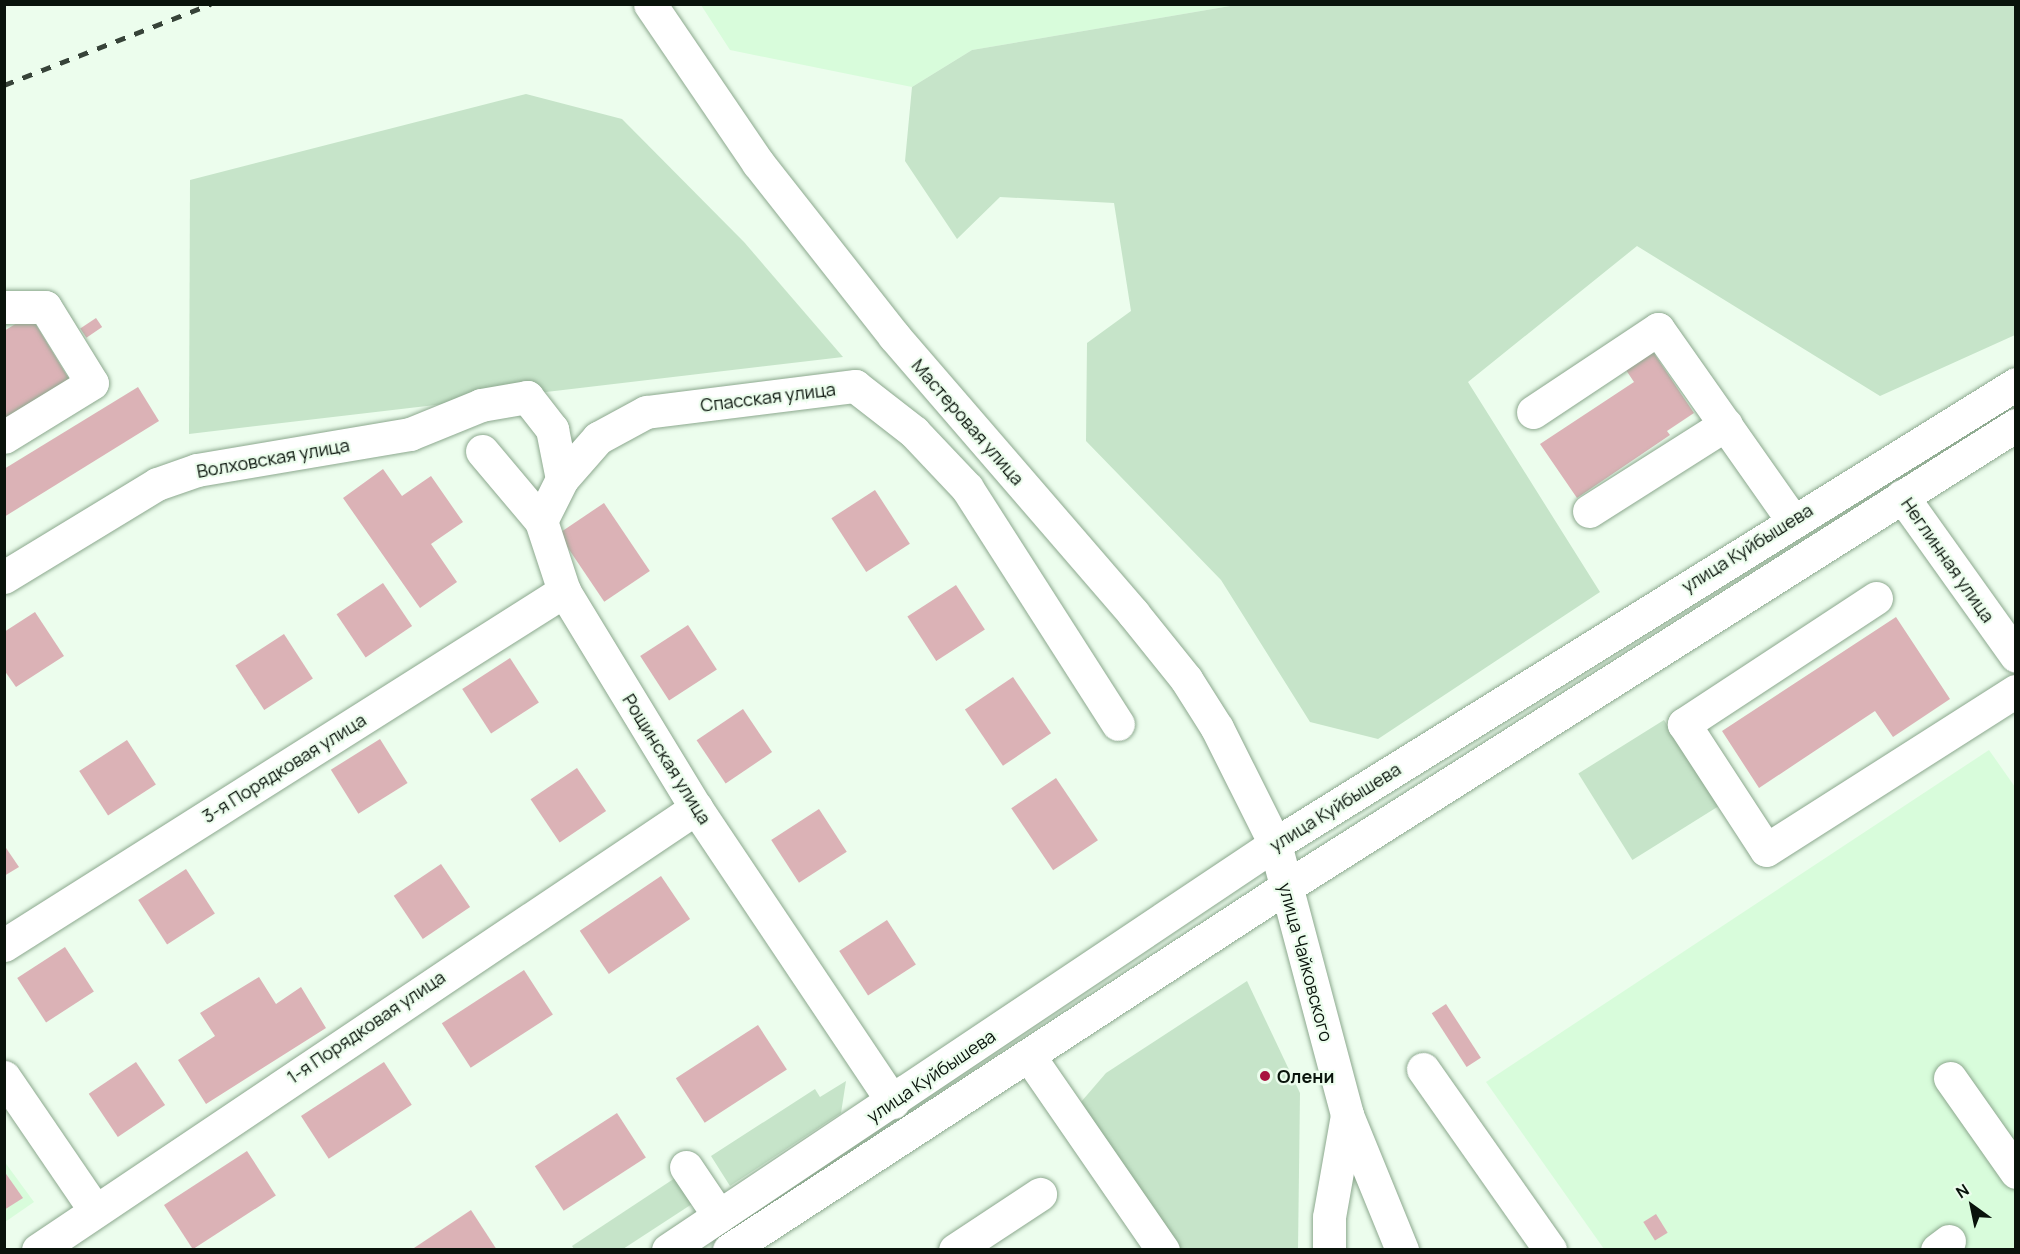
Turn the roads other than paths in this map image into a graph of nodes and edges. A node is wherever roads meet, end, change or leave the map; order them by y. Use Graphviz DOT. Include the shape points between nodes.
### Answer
graph roads {
  1 [pos="650,4"];
  2 [pos="4,307"];
  3 [pos="2016,384"];
  4 [pos="1533,412"];
  5 [pos="1726,424"];
  6 [pos="2016,425"];
  7 [pos="4,437"];
  8 [pos="483,451"];
  9 [pos="1882,464"];
  10 [pos="562,480"];
  11 [pos="1902,496"];
  12 [pos="1589,511"];
  13 [pos="1792,520"];
  14 [pos="541,521"];
  15 [pos="4,577"];
  16 [pos="564,591"];
  17 [pos="1876,598"];
  18 [pos="2016,656"];
  19 [pos="2016,691"];
  20 [pos="1118,724"];
  21 [pos="696,808"];
  22 [pos="1275,844"];
  23 [pos="1286,887"];
  24 [pos="4,945"];
  25 [pos="1029,1056"];
  26 [pos="1423,1069"];
  27 [pos="4,1077"];
  28 [pos="1950,1078"];
  29 [pos="892,1102"];
  30 [pos="1347,1115"];
  31 [pos="686,1167"];
  32 [pos="2016,1172"];
  33 [pos="1040,1194"];
  34 [pos="94,1209"];
  35 [pos="719,1216"];
  36 [pos="38,1250"];
  37 [pos="668,1250"];
  38 [pos="729,1250"];
  39 [pos="955,1250"];
  40 [pos="1163,1250"];
  41 [pos="1329,1250"];
  42 [pos="1402,1250"];
  43 [pos="1550,1250"];
  1 -- 22 [label="main road, Мастеровая улица" via="758,163 894,336 1134,613 1186,679 1235,759"];
  2 -- 7 [label="main road" via="45,307 92,383"];
  3 -- 9 [label="main road, улица Куйбышева"];
  4 -- 5 [label="main road" via="1658,329"];
  5 -- 12 [label="main road"];
  5 -- 13 [label="main road"];
  6 -- 11 [label="main road, улица Куйбышева"];
  8 -- 14 [label="main road"];
  9 -- 11 [label="main road, Неглинная улица"];
  9 -- 13 [label="main road, улица Куйбышева"];
  10 -- 14 [label="main road"];
  10 -- 15 [label="main road, Волховская улица" via="552,429 527,397 481,405 410,434 197,470 158,484"];
  10 -- 20 [label="main road, Спасская улица" via="598,438 646,412 855,386 914,432 967,488"];
  11 -- 18 [label="main road, Неглинная улица"];
  11 -- 23 [label="main road, улица Куйбышева"];
  13 -- 22 [label="main road, улица Куйбышева"];
  14 -- 16 [label="main road, Рощинская улица"];
  16 -- 21 [label="main road, Рощинская улица"];
  16 -- 24 [label="main road, 3-я Порядковая улица"];
  17 -- 19 [label="main road" via="1683,724 1766,850"];
  21 -- 29 [label="main road, Рощинская улица"];
  21 -- 34 [label="main road, 1-я Порядковая улица"];
  22 -- 23 [label="main road, улица Чайковского"];
  22 -- 29 [label="main road, улица Куйбышева"];
  23 -- 25 [label="main road, улица Куйбышева"];
  23 -- 30 [label="main road, улица Чайковского"];
  25 -- 38 [label="main road, улица Куйбышева"];
  25 -- 40 [label="main road"];
  26 -- 43 [label="main road"];
  27 -- 34 [label="main road"];
  28 -- 32 [label="main road"];
  29 -- 35 [label="main road, улица Куйбышева"];
  30 -- 41 [label="main road, улица Чайковского" via="1329,1217"];
  30 -- 42 [label="main road, улица Чайковского"];
  31 -- 35 [label="main road"];
  33 -- 39 [label="main road"];
  34 -- 36 [label="main road, 1-я Порядковая улица"];
  35 -- 37 [label="main road, улица Куйбышева"];
}
